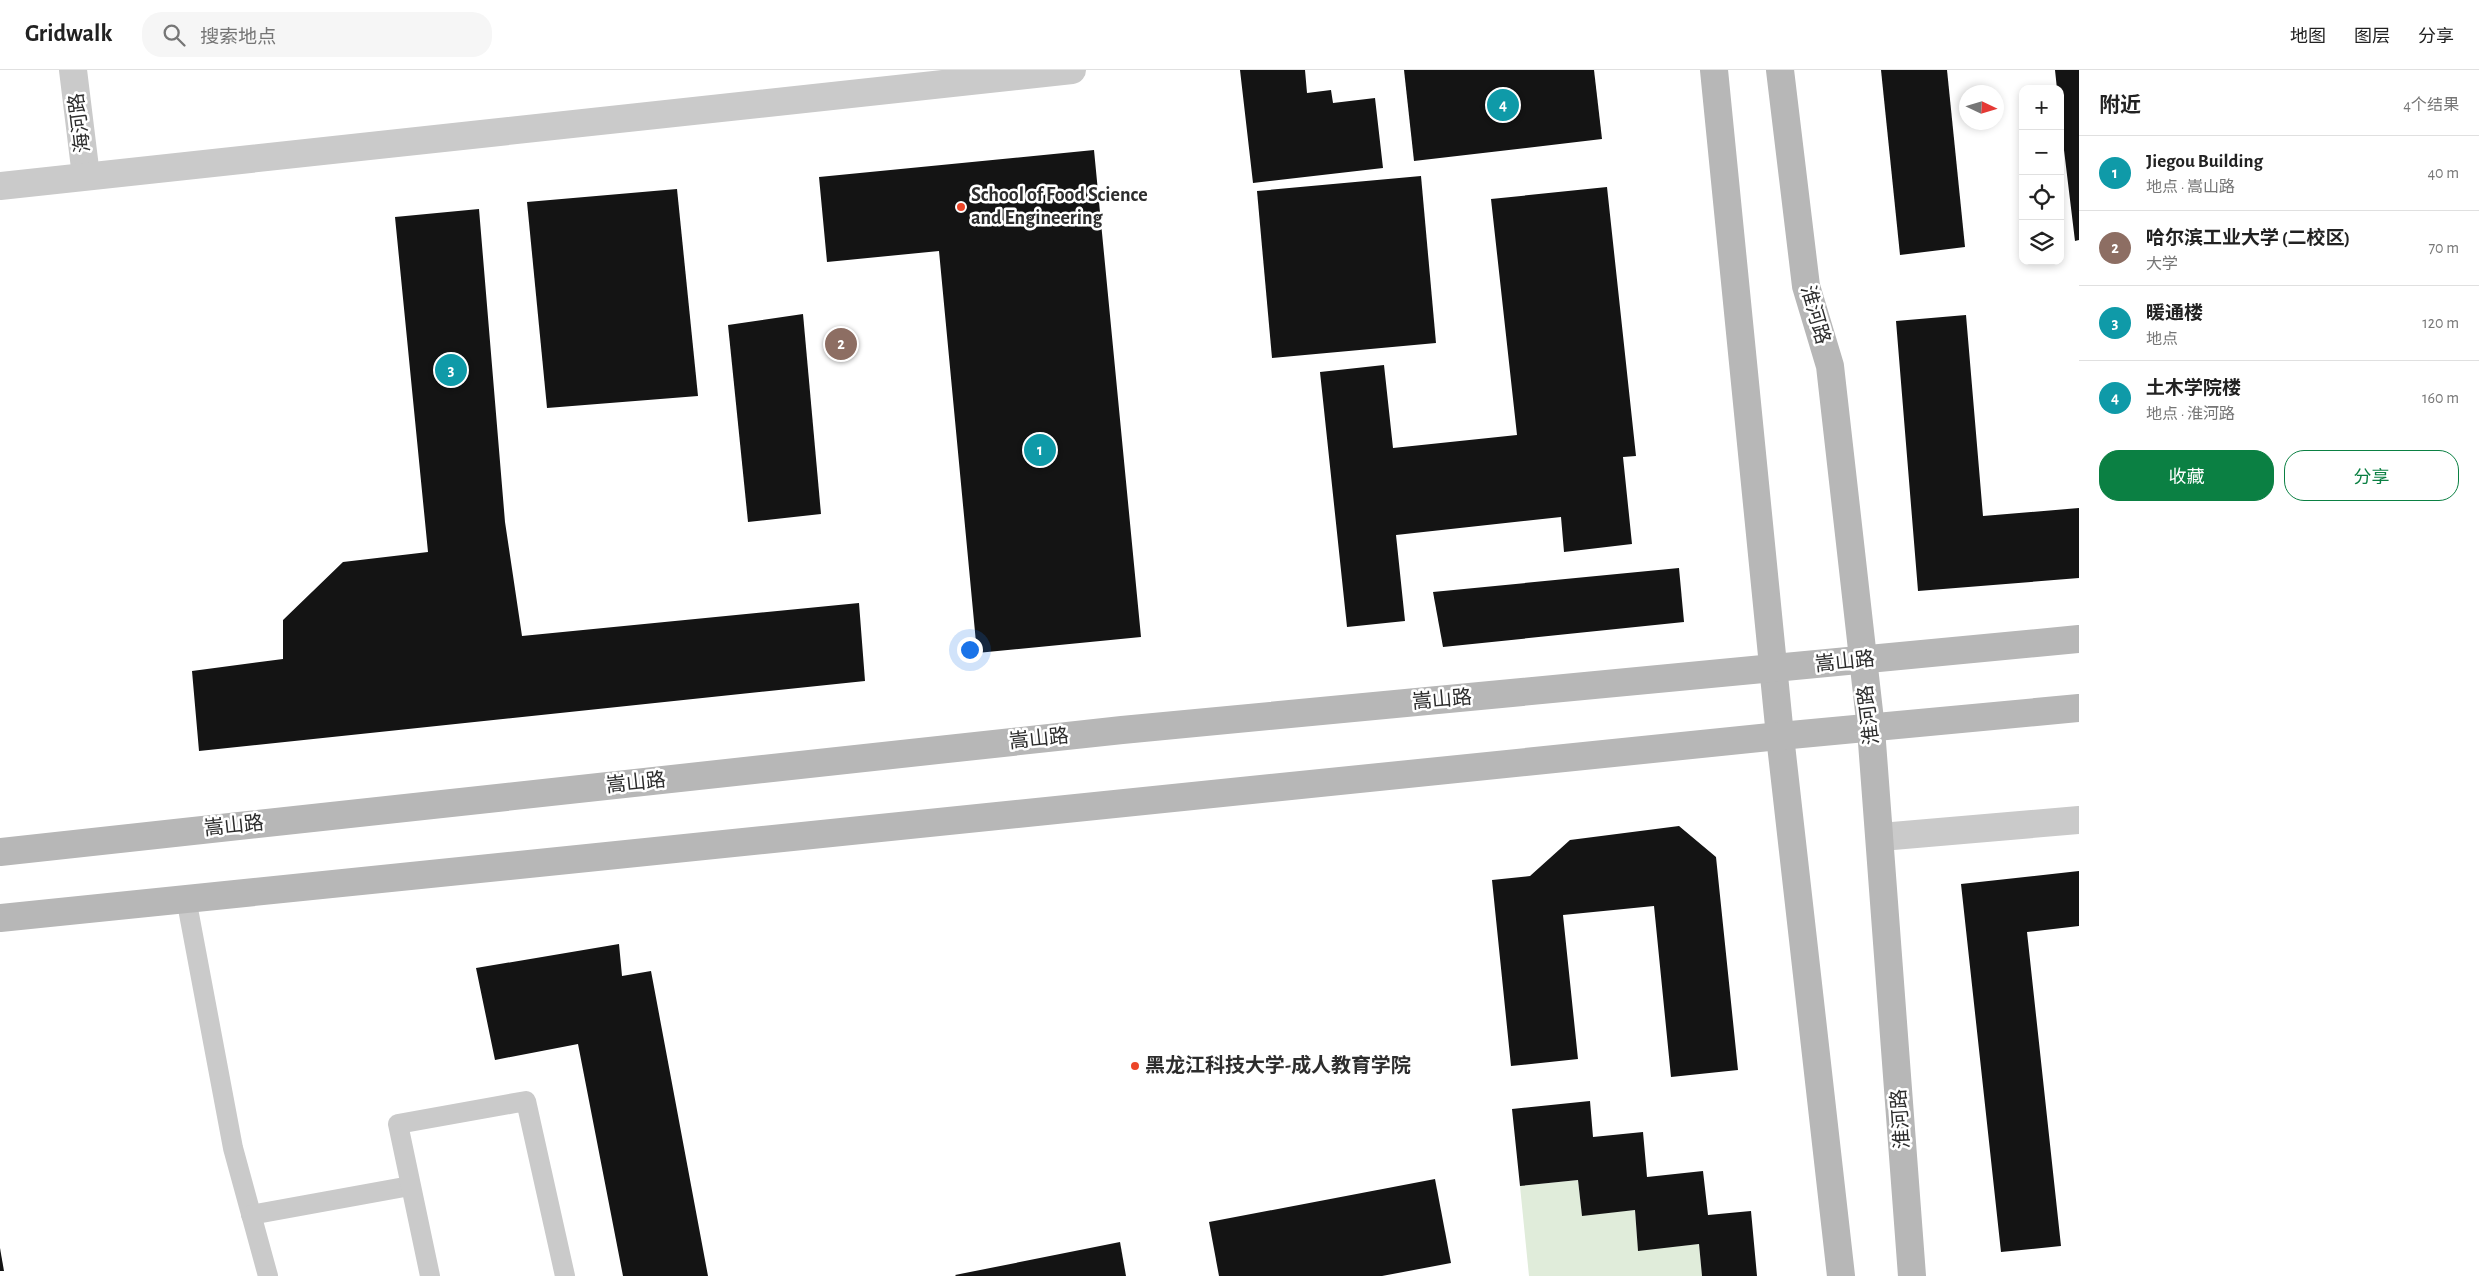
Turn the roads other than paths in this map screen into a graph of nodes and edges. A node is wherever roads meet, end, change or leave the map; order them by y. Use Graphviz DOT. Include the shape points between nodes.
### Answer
graph roads {
  1 [pos="73,70"];
  2 [pos="1072,70"];
  3 [pos="1714,70"];
  4 [pos="1780,70"];
  5 [pos="86,176"];
  6 [pos="0,186"];
  7 [pos="2079,640"];
  8 [pos="1863,661"];
  9 [pos="1774,669"];
  10 [pos="2079,708"];
  11 [pos="1872,729"];
  12 [pos="1780,736"];
  13 [pos="2079,820"];
  14 [pos="1881,837"];
  15 [pos="0,852"];
  16 [pos="186,898"];
  17 [pos="0,918"];
  18 [pos="410,1186"];
  19 [pos="251,1215"];
  20 [pos="268,1276"];
  21 [pos="430,1276"];
  22 [pos="565,1276"];
  23 [pos="1840,1276"];
  24 [pos="1912,1276"];
  1 -- 5 [label="street, 海河路"];
  2 -- 5 [label="street"];
  3 -- 9 [label="main road"];
  4 -- 8 [label="main road, 淮河路" via="1806,286 1830,366"];
  5 -- 6 [label="street"];
  7 -- 8 [label="main road, 嵩山路"];
  8 -- 9 [label="main road, 嵩山路"];
  8 -- 11 [label="main road, 淮河路"];
  9 -- 12 [label="main road"];
  9 -- 15 [label="main road, 嵩山路" via="1122,730"];
  10 -- 11 [label="main road"];
  11 -- 12 [label="main road"];
  11 -- 14 [label="main road, 淮河路"];
  12 -- 16 [label="main road"];
  12 -- 23 [label="main road"];
  13 -- 14 [label="street"];
  14 -- 24 [label="main road, 淮河路"];
  16 -- 17 [label="main road"];
  16 -- 19 [label="lane" via="233,1148"];
  18 -- 19 [label="lane"];
  18 -- 21 [label="lane"];
  18 -- 22 [label="lane" via="398,1124 526,1101"];
  19 -- 20 [label="lane"];
}
